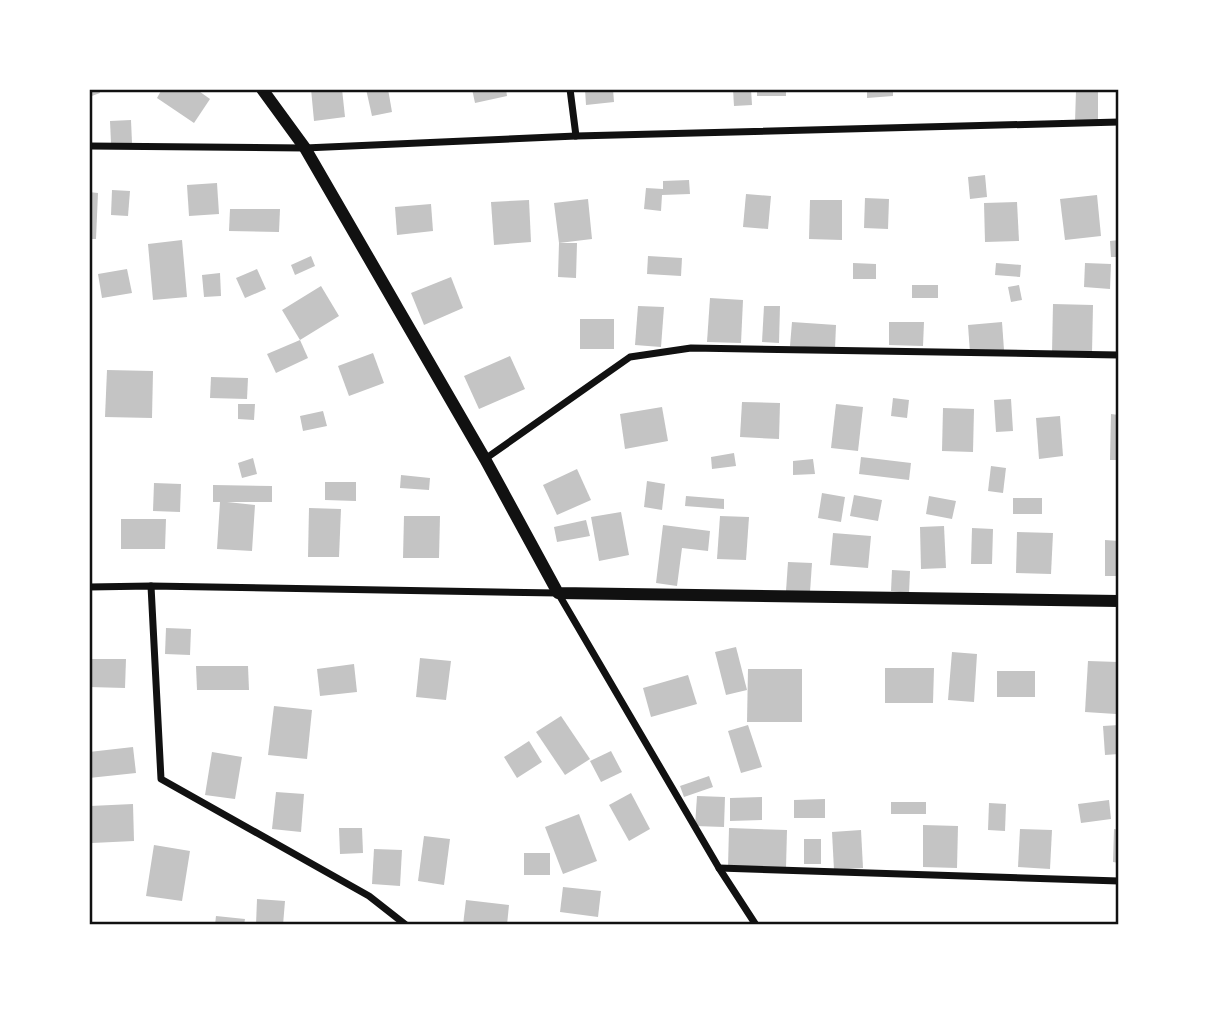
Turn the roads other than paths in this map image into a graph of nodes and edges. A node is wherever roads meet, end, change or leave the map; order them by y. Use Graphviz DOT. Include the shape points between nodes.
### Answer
graph roads {
  1 [pos="262,89"];
  2 [pos="570,89"];
  3 [pos="1119,122"];
  4 [pos="576,135"];
  5 [pos="89,146"];
  6 [pos="305,148"];
  7 [pos="1119,355"];
  8 [pos="485,459"];
  9 [pos="150,586"];
  10 [pos="89,587"];
  11 [pos="558,593"];
  12 [pos="1119,601"];
  13 [pos="719,868"];
  14 [pos="1119,881"];
  15 [pos="406,925"];
  16 [pos="755,925"];
  1 -- 6 [label="street"];
  2 -- 4 [label="street"];
  3 -- 4 [label="street"];
  4 -- 6 [label="street"];
  5 -- 6 [label="street"];
  6 -- 8 [label="street"];
  7 -- 8 [label="street" via="691,348 630,356"];
  8 -- 11 [label="street"];
  9 -- 10 [label="street"];
  9 -- 11 [label="street"];
  9 -- 15 [label="street" via="161,779 369,896"];
  11 -- 12 [label="street"];
  11 -- 13 [label="street"];
  13 -- 14 [label="street"];
  13 -- 16 [label="street"];
}
